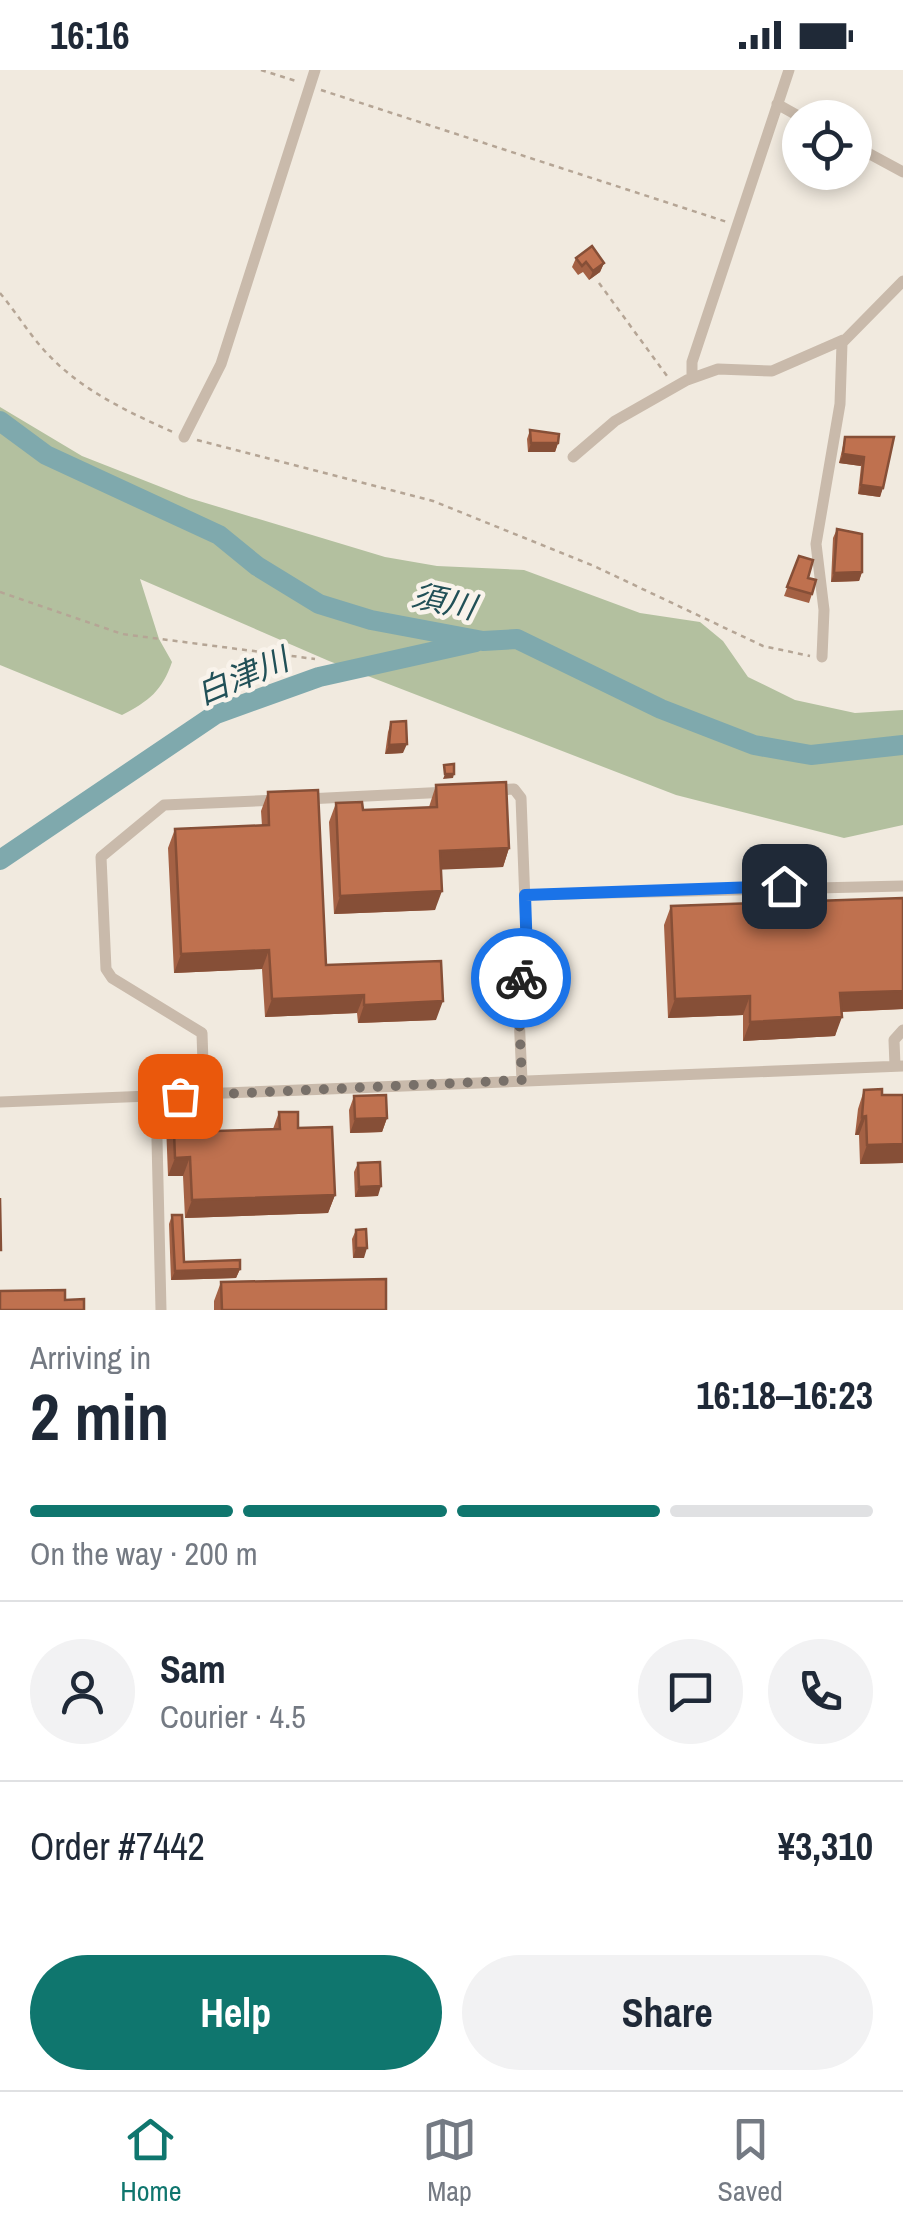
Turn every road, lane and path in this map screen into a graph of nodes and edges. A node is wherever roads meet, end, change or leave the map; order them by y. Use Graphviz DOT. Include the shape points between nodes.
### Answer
graph roads {
  1 [pos="261,70"];
  2 [pos="315,70"];
  3 [pos="789,70"];
  4 [pos="310,86"];
  5 [pos="777,104"];
  6 [pos="782,107"];
  7 [pos="872,155"];
  8 [pos="903,172"];
  9 [pos="738,226"];
  10 [pos="903,281"];
  11 [pos="599,283"];
  12 [pos="0,293"];
  13 [pos="843,340"];
  14 [pos="692,377"];
  15 [pos="674,386"];
  16 [pos="184,437"];
  17 [pos="574,458"];
  18 [pos="0,592"];
  19 [pos="822,657"];
  20 [pos="315,659"];
  21 [pos="475,791"];
  22 [pos="456,792"];
  23 [pos="903,886"];
  24 [pos="525,895"];
  25 [pos="903,1030"];
  26 [pos="899,1066"];
  27 [pos="522,1080"];
  28 [pos="204,1095"];
  29 [pos="156,1097"];
  30 [pos="0,1102"];
  31 [pos="162,1310"];
  1 -- 4 [label="path"];
  2 -- 4 [label="street"];
  3 -- 5 [label="street"];
  4 -- 9 [label="path"];
  4 -- 16 [label="street" via="225,354"];
  5 -- 6 [label="street"];
  5 -- 9 [label="street"];
  7 -- 8 [label="street"];
  9 -- 14 [label="street"];
  10 -- 13 [label="street"];
  11 -- 15 [label="path"];
  12 -- 16 [label="path" via="69,373 122,409"];
  13 -- 14 [label="street" via="772,371 718,369"];
  13 -- 19 [label="street" via="840,404 816,544"];
  14 -- 15 [label="street"];
  15 -- 17 [label="street" via="615,420"];
  16 -- 19 [label="path" via="432,502 594,566 763,646"];
  18 -- 20 [label="path" via="122,634"];
  21 -- 24 [label="street" via="520,794"];
  22 -- 28 [label="street" via="164,805 101,856 106,969 202,1034"];
  23 -- 24 [label="street"];
  24 -- 27 [label="street" via="527,955 518,994"];
  25 -- 26 [label="street" via="894,1040"];
  26 -- 27 [label="street"];
  27 -- 28 [label="street"];
  28 -- 29 [label="street"];
  29 -- 30 [label="street"];
  29 -- 31 [label="street"];
}
